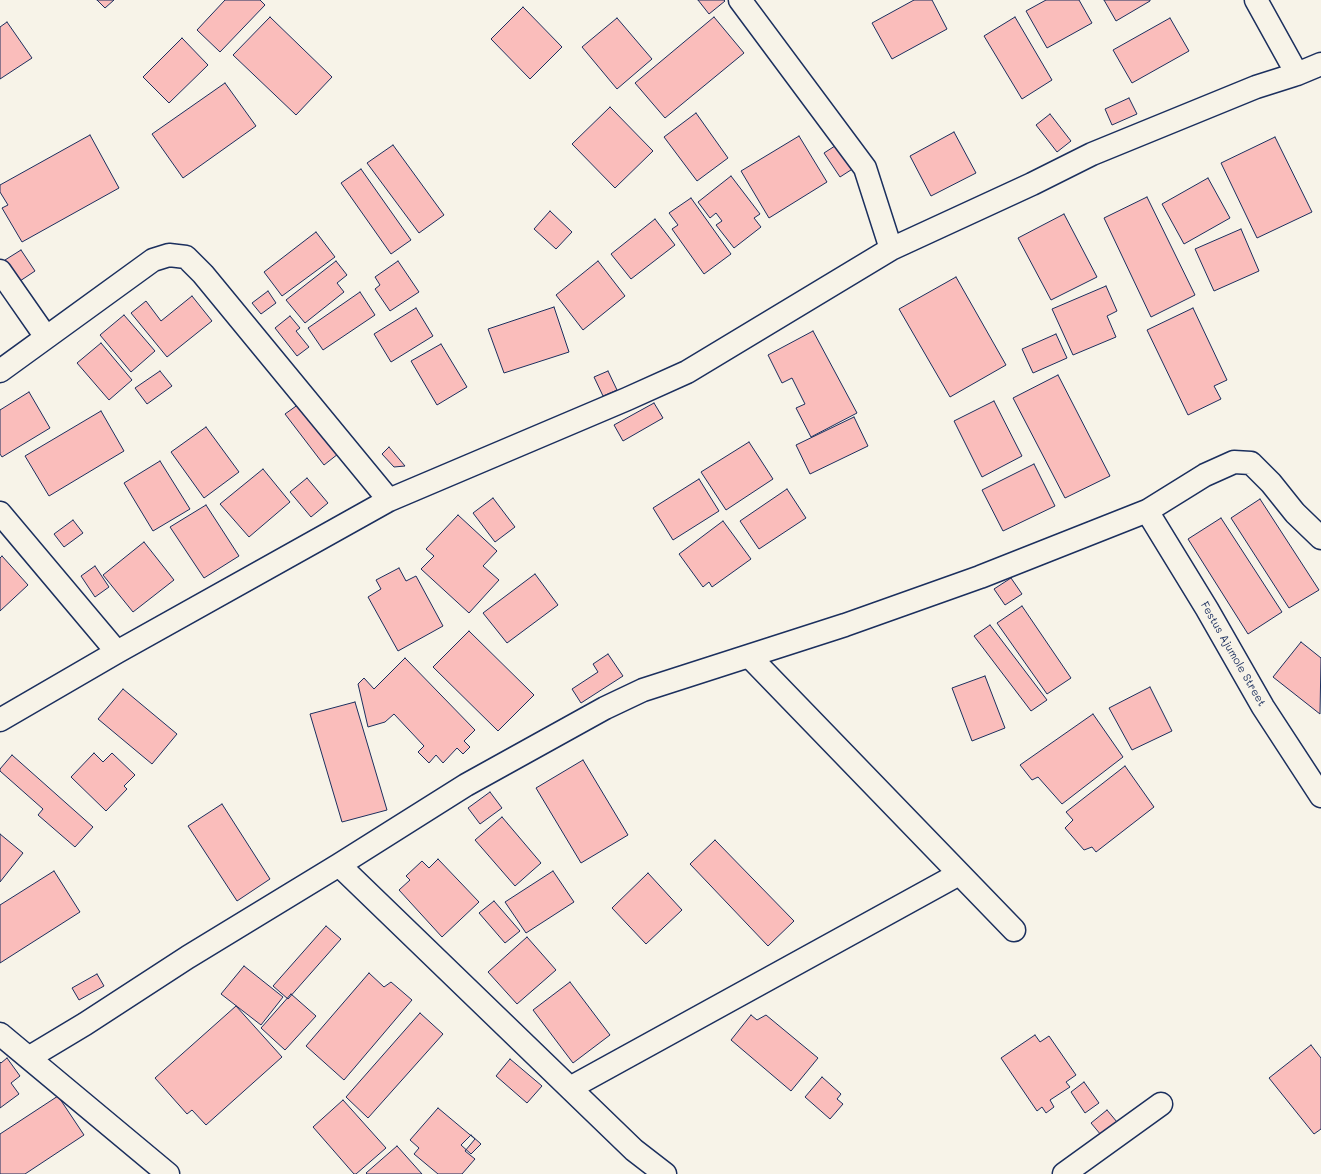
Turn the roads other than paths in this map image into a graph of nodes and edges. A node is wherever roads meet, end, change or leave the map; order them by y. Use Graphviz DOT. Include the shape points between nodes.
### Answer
graph roads {
  1 [pos="740,0"];
  2 [pos="1256,0"];
  3 [pos="1321,64"];
  4 [pos="1297,74"];
  5 [pos="891,249"];
  6 [pos="0,271"];
  7 [pos="46,337"];
  8 [pos="0,371"];
  9 [pos="390,500"];
  10 [pos="1146,511"];
  11 [pos="0,513"];
  12 [pos="1321,538"];
  13 [pos="117,652"];
  14 [pos="749,656"];
  15 [pos="0,720"];
  16 [pos="1321,796"];
  17 [pos="339,865"];
  18 [pos="959,874"];
  19 [pos="1014,930"];
  20 [pos="0,1034"];
  21 [pos="30,1057"];
  22 [pos="570,1088"];
  23 [pos="1161,1104"];
  24 [pos="168,1174"];
  25 [pos="665,1174"];
  26 [pos="1064,1174"];
  1 -- 5 [label="street" via="865,168"];
  2 -- 4 [label="street"];
  3 -- 4 [label="street"];
  4 -- 5 [label="street" via="1256,87 1092,154"];
  5 -- 9 [label="street" via="687,372"];
  6 -- 7 [label="street"];
  7 -- 8 [label="street"];
  7 -- 9 [label="street" via="153,260 169,255 186,258 203,274"];
  9 -- 13 [label="street"];
  10 -- 12 [label="street" via="1205,475 1234,462 1251,463"];
  10 -- 14 [label="street" via="965,582 846,625"];
  10 -- 16 [label="street, Festus Ajumole Street" via="1263,706"];
  11 -- 13 [label="street"];
  13 -- 15 [label="street"];
  14 -- 17 [label="street" via="643,690 605,708 466,785"];
  14 -- 18 [label="street"];
  17 -- 21 [label="street"];
  17 -- 22 [label="street"];
  18 -- 19 [label="street"];
  18 -- 22 [label="street"];
  20 -- 21 [label="street"];
  21 -- 24 [label="street"];
  22 -- 25 [label="street" via="634,1150"];
  23 -- 26 [label="street"];
}
